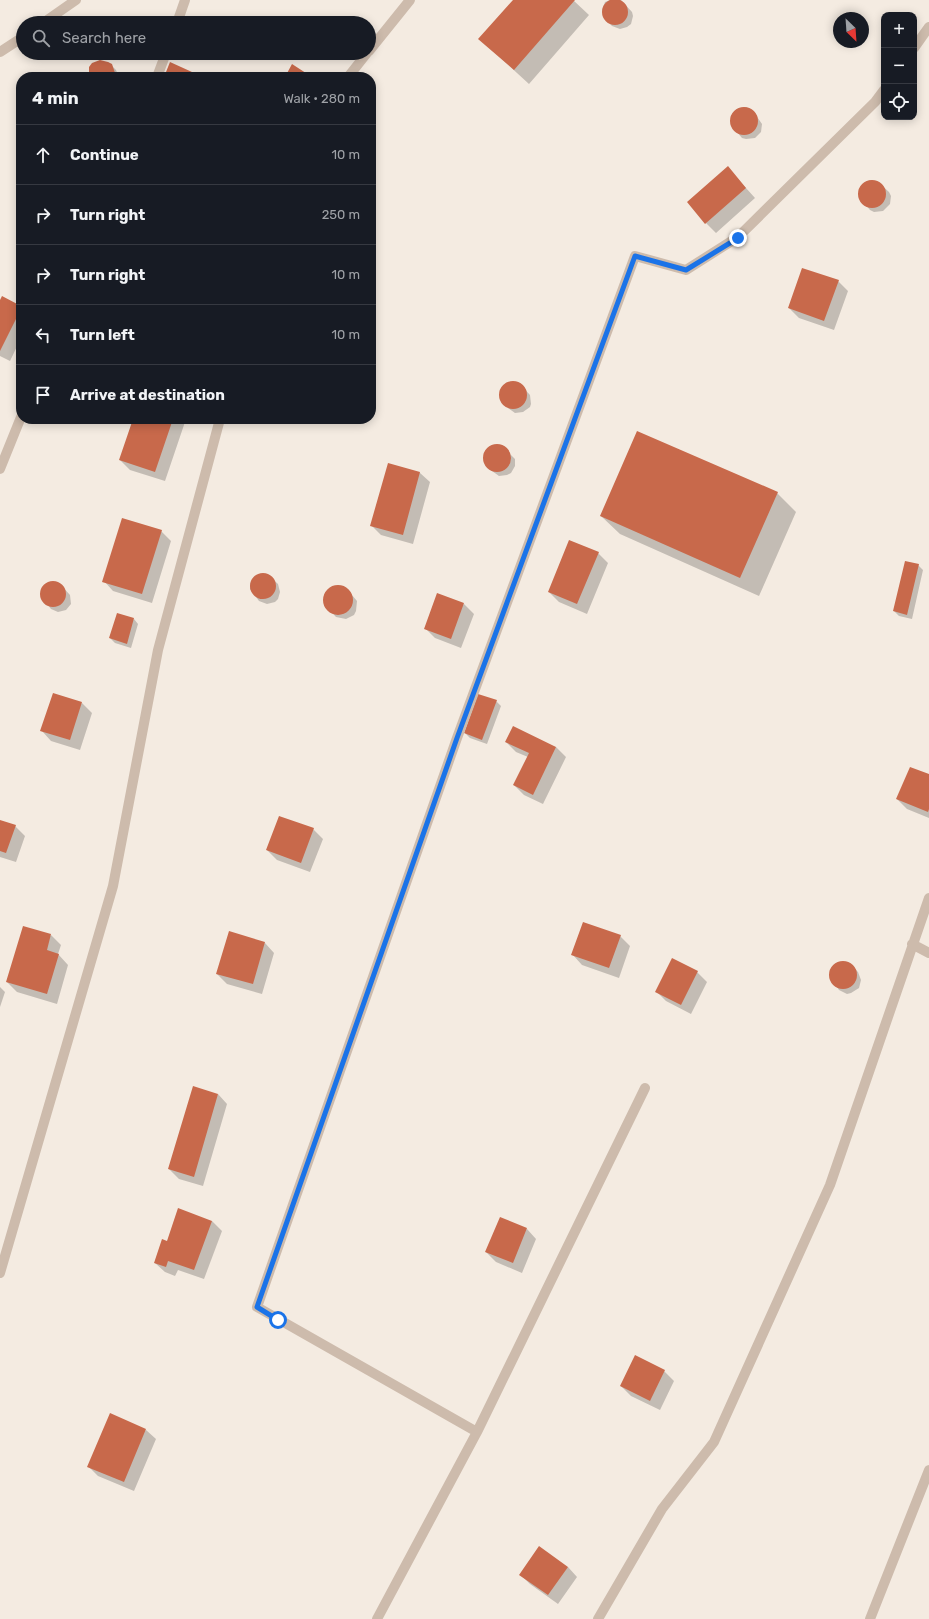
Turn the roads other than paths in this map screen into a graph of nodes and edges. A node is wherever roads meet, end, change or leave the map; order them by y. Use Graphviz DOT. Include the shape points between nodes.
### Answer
graph roads {
  1 [pos="76,0"];
  2 [pos="185,0"];
  3 [pos="410,0"];
  4 [pos="53,16"];
  5 [pos="179,16"];
  6 [pos="929,27"];
  7 [pos="16,41"];
  8 [pos="376,42"];
  9 [pos="917,44"];
  10 [pos="0,52"];
  11 [pos="163,60"];
  12 [pos="362,60"];
  13 [pos="159,72"];
  14 [pos="352,72"];
  15 [pos="881,94"];
  16 [pos="18,424"];
  17 [pos="219,424"];
  18 [pos="0,469"];
  19 [pos="929,898"];
  20 [pos="912,944"];
  21 [pos="929,953"];
  22 [pos="645,1088"];
  23 [pos="0,1273"];
  24 [pos="477,1432"];
  25 [pos="929,1470"];
  26 [pos="377,1619"];
  27 [pos="598,1619"];
  28 [pos="870,1619"];
  1 -- 4 [label="street"];
  2 -- 5 [label="street"];
  3 -- 8 [label="street"];
  6 -- 9 [label="street"];
  7 -- 10 [label="street"];
  11 -- 13 [label="street"];
  12 -- 14 [label="street"];
  15 -- 24 [label="street" via="738,238 686,270 635,256 455,745 257,1307"];
  16 -- 18 [label="street"];
  17 -- 23 [label="street" via="158,650 113,886"];
  19 -- 20 [label="street"];
  20 -- 21 [label="street"];
  20 -- 27 [label="street" via="830,1185 714,1442 662,1509"];
  22 -- 24 [label="street"];
  24 -- 26 [label="street"];
  25 -- 28 [label="street"];
}
